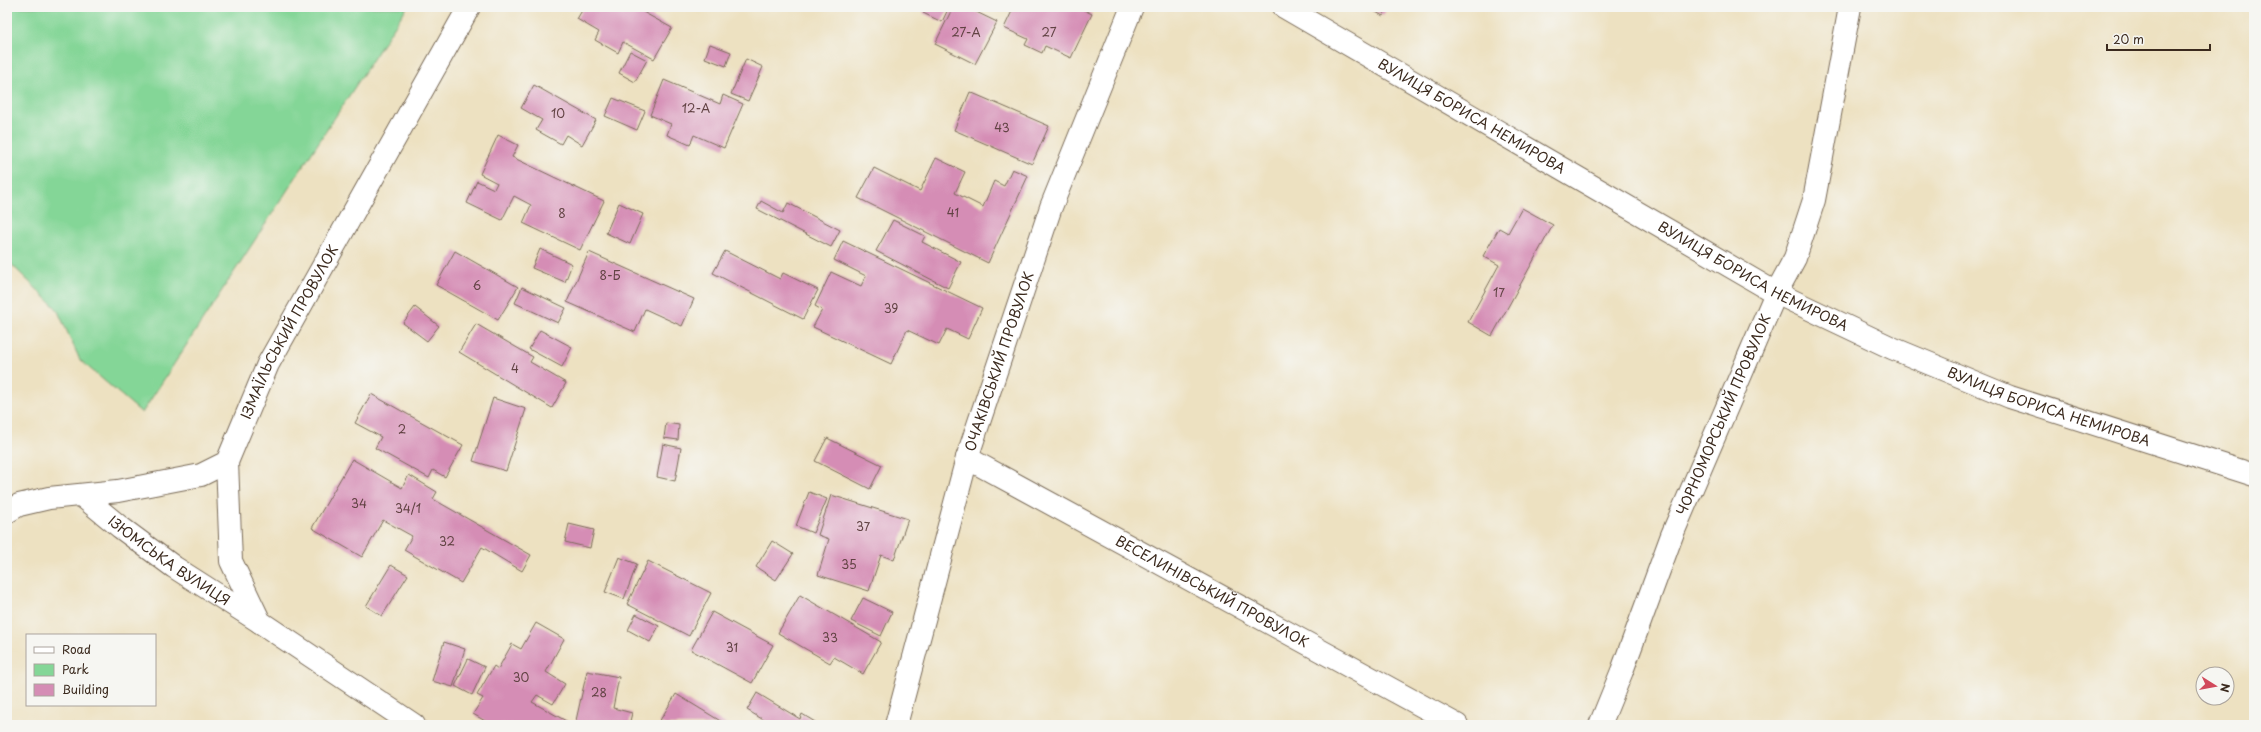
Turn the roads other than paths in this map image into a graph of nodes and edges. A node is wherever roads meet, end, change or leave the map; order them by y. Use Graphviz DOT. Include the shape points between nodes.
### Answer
graph roads {
  1 [pos="469,7"];
  2 [pos="1132,7"];
  3 [pos="1284,7"];
  4 [pos="1850,7"];
  5 [pos="1776,293"];
  6 [pos="967,458"];
  7 [pos="227,462"];
  8 [pos="2254,475"];
  9 [pos="81,494"];
  10 [pos="7,512"];
  11 [pos="260,622"];
  12 [pos="414,725"];
  13 [pos="896,725"];
  14 [pos="1457,725"];
  15 [pos="1600,725"];
  1 -- 7 [label="street, ІЗМАЇЛЬСЬКИЙ ПРОВУЛОК" via="268,364"];
  2 -- 6 [label="street, ОЧАКІВСЬКИЙ ПРОВУЛОК" via="1051,207"];
  3 -- 5 [label="street, ВУЛИЦЯ БОРИСА НЕМИРОВА"];
  4 -- 5 [label="street, ЧОРНОМОРСЬКИЙ ПРОВУЛОК" via="1814,200 1795,258"];
  5 -- 8 [label="street, ВУЛИЦЯ БОРИСА НЕМИРОВА" via="1892,348 2010,397"];
  5 -- 15 [label="street, ЧОРНОМОРСЬКИЙ ПРОВУЛОК" via="1672,535"];
  6 -- 13 [label="street, ОЧАКІВСЬКИЙ ПРОВУЛОК"];
  6 -- 14 [label="street, ВЕСЕЛИНІВСЬКИЙ ПРОВУЛОК"];
  7 -- 9 [label="street" via="201,475 118,491"];
  7 -- 11 [label="street, ІЗЮМСЬКА ВУЛИЦЯ" via="231,561"];
  9 -- 10 [label="street" via="19,505"];
  9 -- 11 [label="street, ІЗЮМСЬКА ВУЛИЦЯ" via="174,568"];
  11 -- 12 [label="street, ІЗЮМСЬКА ВУЛИЦЯ"];
}
